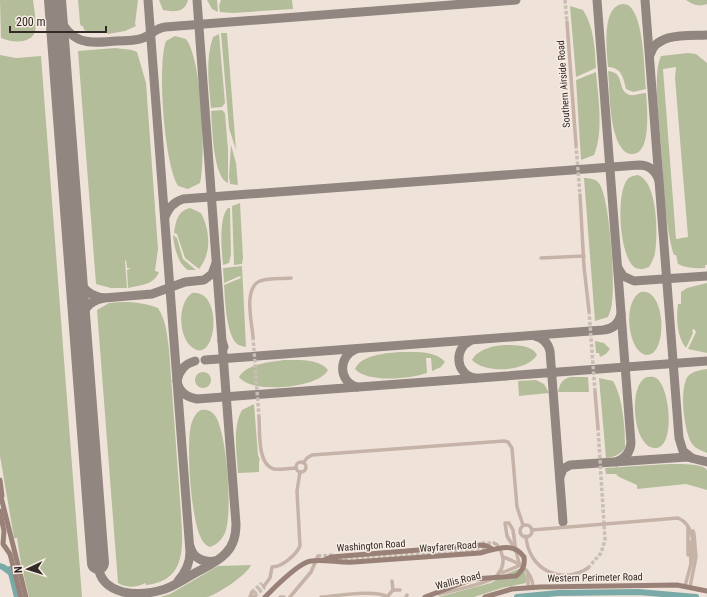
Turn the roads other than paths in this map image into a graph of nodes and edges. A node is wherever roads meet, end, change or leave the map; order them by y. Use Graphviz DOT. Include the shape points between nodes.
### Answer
graph roads {
  1 [pos="567,22"];
  2 [pos="576,145"];
  3 [pos="580,195"];
  4 [pos="584,256"];
  5 [pos="541,258"];
  6 [pos="291,278"];
  7 [pos="589,311"];
  8 [pos="253,337"];
  9 [pos="595,392"];
  10 [pos="259,417"];
  11 [pos="598,428"];
  12 [pos="304,463"];
  13 [pos="296,468"];
  14 [pos="300,472"];
  15 [pos="0,480"];
  16 [pos="0,493"];
  17 [pos="2,509"];
  18 [pos="523,525"];
  19 [pos="532,530"];
  20 [pos="526,536"];
  21 [pos="514,538"];
  22 [pos="508,539"];
  23 [pos="494,543"];
  24 [pos="494,549"];
  25 [pos="516,551"];
  26 [pos="501,552"];
  27 [pos="503,557"];
  28 [pos="319,560"];
  29 [pos="520,564"];
  30 [pos="588,568"];
  31 [pos="499,572"];
  32 [pos="392,581"];
  33 [pos="264,585"];
  34 [pos="531,587"];
  35 [pos="688,587"];
  36 [pos="393,590"];
  37 [pos="400,590"];
  38 [pos="707,591"];
  39 [pos="432,594"];
  40 [pos="376,595"];
  41 [pos="21,597"];
  42 [pos="26,597"];
  43 [pos="265,597"];
  44 [pos="290,597"];
  45 [pos="321,597"];
  46 [pos="388,597"];
  47 [pos="425,597"];
  48 [pos="485,597"];
  1 -- 2 [label="street, Southern Airside Road"];
  3 -- 4 [label="street"];
  4 -- 5 [label="street"];
  4 -- 7 [label="street"];
  6 -- 8 [label="street" via="262,281 252,288 250,297"];
  9 -- 11 [label="street"];
  10 -- 13 [label="street" via="264,463 275,469"];
  12 -- 13 [label="street" via="298,463"];
  12 -- 14 [label="street" via="306,470"];
  12 -- 18 [label="street" via="312,455 508,442 512,448 517,507"];
  13 -- 14 [label="street"];
  14 -- 33 [label="street" via="297,491 300,546 296,553 280,566 272,568 271,575"];
  15 -- 17 [label="street"];
  16 -- 17 [label="street"];
  17 -- 41 [label="street" via="3,544 10,554"];
  17 -- 42 [label="street"];
  18 -- 19 [label="street" via="529,526"];
  18 -- 20 [label="street" via="520,532"];
  19 -- 20 [label="street" via="531,534"];
  19 -- 35 [label="street" via="678,518 688,526 691,542 693,564"];
  20 -- 30 [label="street" via="532,557 548,572 568,576"];
  21 -- 22 [label="street"];
  21 -- 22 [label="street" via="509,523 505,523"];
  21 -- 25 [label="street"];
  22 -- 25 [label="street"];
  23 -- 26 [label="street"];
  24 -- 26 [label="street"];
  24 -- 28 [label="street, Wayfarer Road" via="480,554 362,562"];
  24 -- 28 [label="street, Washington Road" via="481,545 338,556"];
  24 -- 39 [label="street, Wayfarer Road" via="516,548 521,552 525,563 521,572 511,577 473,579"];
  25 -- 29 [label="street"];
  26 -- 27 [label="street"];
  27 -- 29 [label="street"];
  27 -- 31 [label="street"];
  28 -- 43 [label="street, Wayfarer Road" via="301,565"];
  28 -- 44 [label="street"];
  29 -- 31 [label="street, Wallis Road"];
  29 -- 34 [label="street" via="528,573"];
  31 -- 39 [label="street, Wallis Road" via="488,581 441,594"];
  32 -- 36 [label="street"];
  34 -- 35 [label="street, Western Perimeter Road"];
  34 -- 48 [label="street, Western Perimeter Road" via="512,589"];
  35 -- 38 [label="street, Western Perimeter Road"];
  36 -- 37 [label="street"];
  36 -- 46 [label="street"];
  39 -- 47 [label="street, Wayfarer Road"];
  40 -- 45 [label="street"];
  40 -- 46 [label="street"];
}
